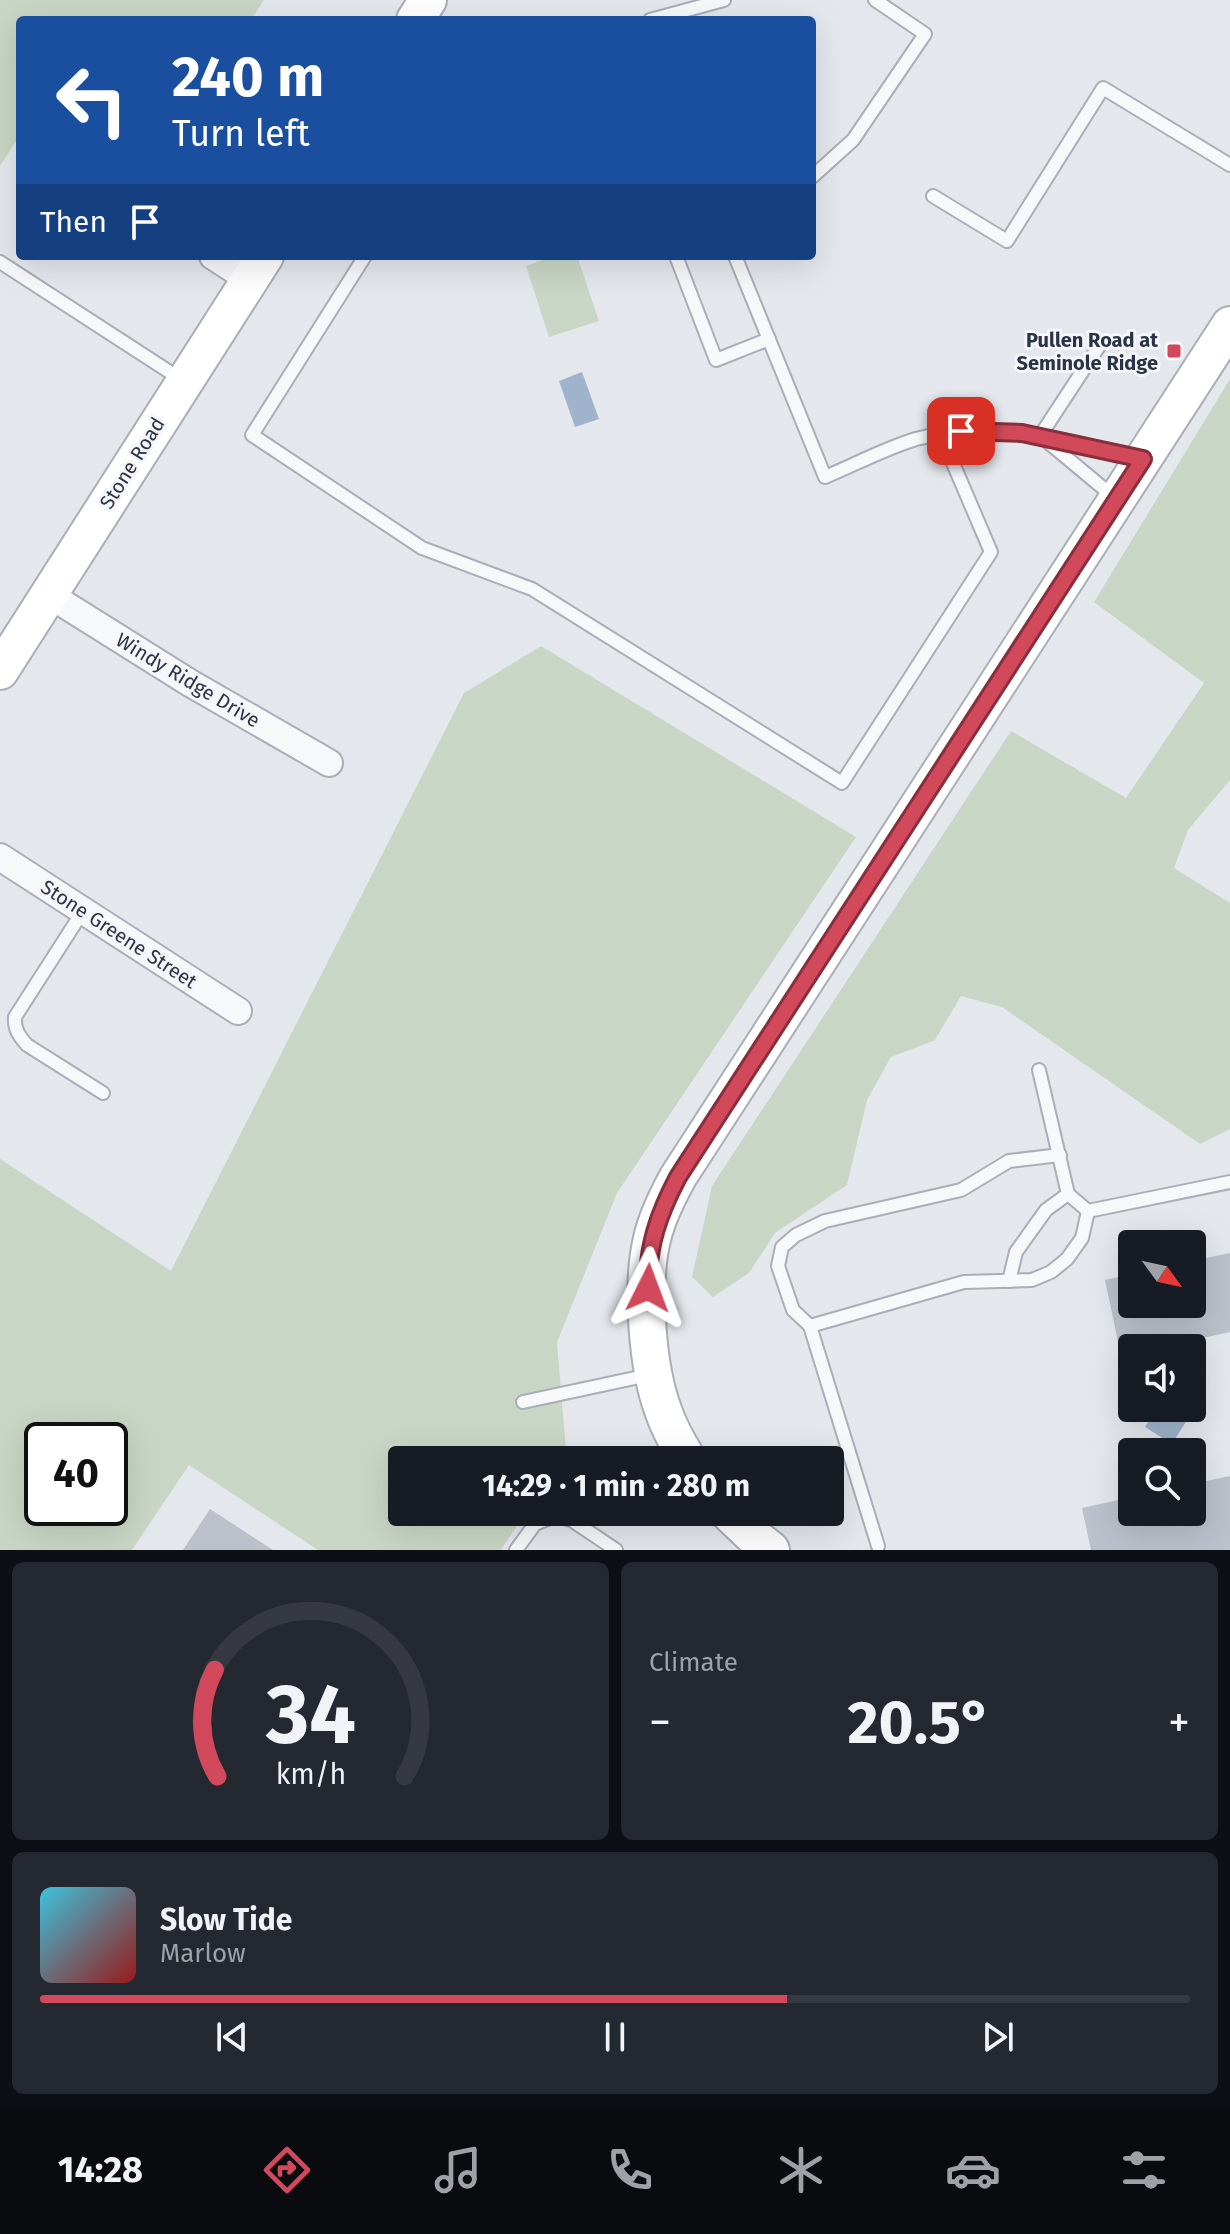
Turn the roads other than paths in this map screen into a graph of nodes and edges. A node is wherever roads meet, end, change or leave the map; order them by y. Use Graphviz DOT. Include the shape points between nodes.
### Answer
graph roads {
  1 [pos="724,0"];
  2 [pos="875,0"];
  3 [pos="665,16"];
  4 [pos="1230,165"];
  5 [pos="816,173"];
  6 [pos="933,196"];
  7 [pos="362,260"];
  8 [pos="678,260"];
  9 [pos="737,260"];
  10 [pos="0,262"];
  11 [pos="258,263"];
  12 [pos="1230,325"];
  13 [pos="769,339"];
  14 [pos="1101,343"];
  15 [pos="184,381"];
  16 [pos="941,435"];
  17 [pos="1040,436"];
  18 [pos="1143,459"];
  19 [pos="1117,500"];
  20 [pos="48,594"];
  21 [pos="5,653"];
  22 [pos="329,763"];
  23 [pos="0,857"];
  24 [pos="83,911"];
  25 [pos="238,1011"];
  26 [pos="1039,1070"];
  27 [pos="103,1093"];
  28 [pos="1060,1155"];
  29 [pos="1230,1182"];
  30 [pos="1068,1194"];
  31 [pos="1088,1211"];
  32 [pos="1009,1281"];
  33 [pos="810,1326"];
  34 [pos="653,1368"];
  35 [pos="523,1402"];
  36 [pos="679,1446"];
  37 [pos="743,1526"];
  38 [pos="881,1549"];
  39 [pos="516,1550"];
  40 [pos="616,1550"];
  41 [pos="771,1550"];
  1 -- 3 [label="lane"];
  2 -- 5 [label="lane" via="925,34 853,140"];
  4 -- 6 [label="lane" via="1103,88 1007,241"];
  7 -- 16 [label="lane" via="252,435 422,548 532,589 842,783 991,552"];
  8 -- 13 [label="lane" via="716,360"];
  9 -- 13 [label="lane"];
  10 -- 15 [label="lane"];
  11 -- 15 [label="street, Stone Road"];
  12 -- 18 [label="street"];
  13 -- 16 [label="lane" via="825,477 915,440"];
  14 -- 17 [label="lane"];
  15 -- 20 [label="street, Stone Road"];
  16 -- 17 [label="lane" via="961,431"];
  17 -- 18 [label="lane"];
  17 -- 19 [label="lane"];
  18 -- 19 [label="street"];
  19 -- 34 [label="street" via="678,1177 661,1209 647,1265"];
  20 -- 21 [label="street, Stone Road"];
  20 -- 22 [label="street, Windy Ridge Drive"];
  23 -- 24 [label="street, Stone Greene Street"];
  24 -- 25 [label="street, Stone Greene Street"];
  24 -- 27 [label="lane" via="15,1017 15,1026 27,1045"];
  26 -- 28 [label="lane"];
  28 -- 30 [label="lane"];
  28 -- 33 [label="lane" via="1009,1161 961,1190 825,1221 796,1235 782,1247 778,1266 793,1310"];
  29 -- 31 [label="lane"];
  30 -- 31 [label="lane"];
  30 -- 32 [label="lane" via="1046,1210 1016,1252"];
  31 -- 32 [label="lane" via="1082,1238 1067,1259 1032,1280"];
  32 -- 33 [label="lane" via="964,1282"];
  33 -- 38 [label="lane"];
  34 -- 35 [label="lane"];
  34 -- 36 [label="street" via="662,1409"];
  37 -- 41 [label="street"];
  39 -- 40 [label="lane" via="535,1524 557,1515"];
}
